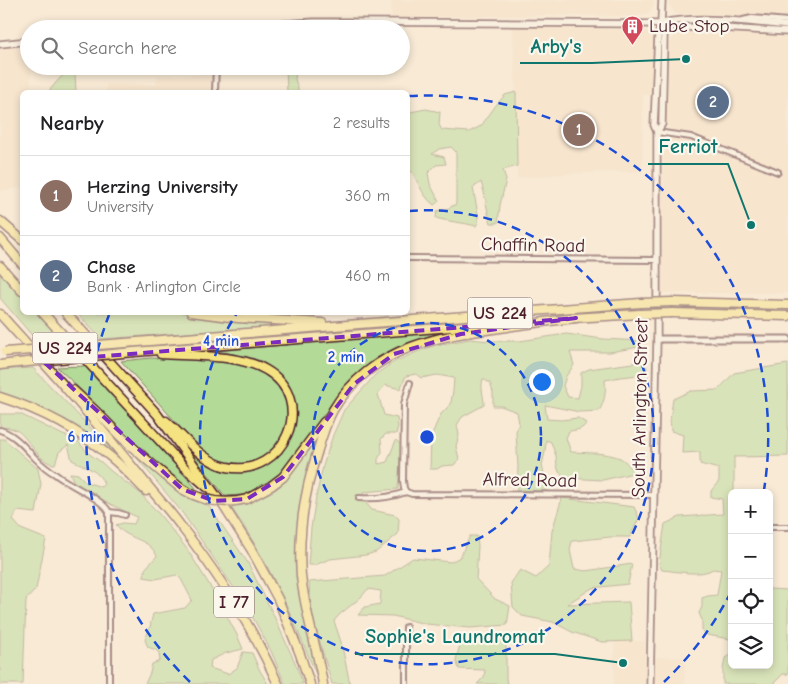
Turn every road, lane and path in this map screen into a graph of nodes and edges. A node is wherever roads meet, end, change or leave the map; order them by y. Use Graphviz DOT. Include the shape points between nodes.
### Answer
graph roads {
  1 [pos="662,0"];
  2 [pos="788,20"];
  3 [pos="736,21"];
  4 [pos="410,22"];
  5 [pos="661,24"];
  6 [pos="788,26"];
  7 [pos="788,32"];
  8 [pos="20,42"];
  9 [pos="0,44"];
  10 [pos="216,75"];
  11 [pos="215,90"];
  12 [pos="658,132"];
  13 [pos="778,172"];
  14 [pos="0,221"];
  15 [pos="0,238"];
  16 [pos="20,238"];
  17 [pos="410,258"];
  18 [pos="658,260"];
  19 [pos="20,262"];
  20 [pos="0,266"];
  21 [pos="20,289"];
  22 [pos="788,305"];
  23 [pos="0,314"];
  24 [pos="45,315"];
  25 [pos="68,315"];
  26 [pos="217,315"];
  27 [pos="788,316"];
  28 [pos="576,318"];
  29 [pos="358,324"];
  30 [pos="657,339"];
  31 [pos="788,339"];
  32 [pos="134,352"];
  33 [pos="2,353"];
  34 [pos="0,365"];
  35 [pos="53,372"];
  36 [pos="410,383"];
  37 [pos="0,397"];
  38 [pos="333,410"];
  39 [pos="157,414"];
  40 [pos="0,430"];
  41 [pos="406,492"];
  42 [pos="216,494"];
  43 [pos="653,495"];
  44 [pos="359,498"];
  45 [pos="165,506"];
  46 [pos="109,512"];
  47 [pos="125,515"];
  48 [pos="773,527"];
  49 [pos="788,527"];
  50 [pos="406,627"];
  51 [pos="108,684"];
  52 [pos="278,684"];
  53 [pos="310,684"];
  54 [pos="323,684"];
  55 [pos="406,684"];
  56 [pos="650,684"];
  1 -- 5 [label="main road, South Arlington Street"];
  2 -- 3 [label="street" via="752,18"];
  3 -- 5 [label="main road" via="676,20"];
  3 -- 6 [label="main road"];
  4 -- 5 [label="main road"];
  5 -- 7 [label="main road"];
  5 -- 12 [label="main road, South Arlington Street" via="656,58 654,126"];
  8 -- 9 [label="main road"];
  10 -- 11 [label="street"];
  12 -- 13 [label="street" via="691,137"];
  12 -- 18 [label="main road, South Arlington Street"];
  14 -- 16 [label="highway"];
  15 -- 19 [label="highway"];
  17 -- 18 [label="street, Chaffin Road"];
  18 -- 30 [label="main road, South Arlington Street"];
  20 -- 21 [label="highway"];
  22 -- 29 [label="highway, US 224, bridge" via="641,303"];
  23 -- 35 [label="highway, I 77"];
  24 -- 42 [label="highway" via="184,467"];
  25 -- 39 [label="highway, I 77"];
  26 -- 29 [label="highway"];
  27 -- 28 [label="highway, US 224, bridge" via="672,313"];
  28 -- 32 [label="highway, US 224"];
  28 -- 38 [label="highway" via="468,332 410,347 369,371"];
  29 -- 33 [label="highway, US 224, bridge"];
  30 -- 31 [label="street"];
  30 -- 43 [label="main road, South Arlington Street"];
  32 -- 34 [label="highway, bridge"];
  32 -- 39 [label="highway" via="216,357 258,366 283,386 292,416 286,439 274,454 257,465 235,468 207,458"];
  35 -- 38 [label="highway, bridge" via="163,474 197,497 214,501 247,499 272,486 283,477"];
  35 -- 45 [label="highway, I 77"];
  36 -- 41 [label="street" via="404,401 403,481"];
  37 -- 45 [label="highway" via="42,413 89,440"];
  38 -- 54 [label="highway" via="319,444 305,494 300,558 304,597"];
  39 -- 42 [label="highway, I 77"];
  40 -- 46 [label="street" via="17,438 39,462 104,504"];
  41 -- 43 [label="street, Alfred Road"];
  41 -- 44 [label="street, Alfred Road"];
  42 -- 53 [label="highway, I 77" via="278,599"];
  43 -- 56 [label="main road, South Arlington Street"];
  45 -- 52 [label="highway, I 77" via="222,585"];
  46 -- 47 [label="street"];
  46 -- 51 [label="street"];
  48 -- 49 [label="street"];
  50 -- 55 [label="street"];
}
